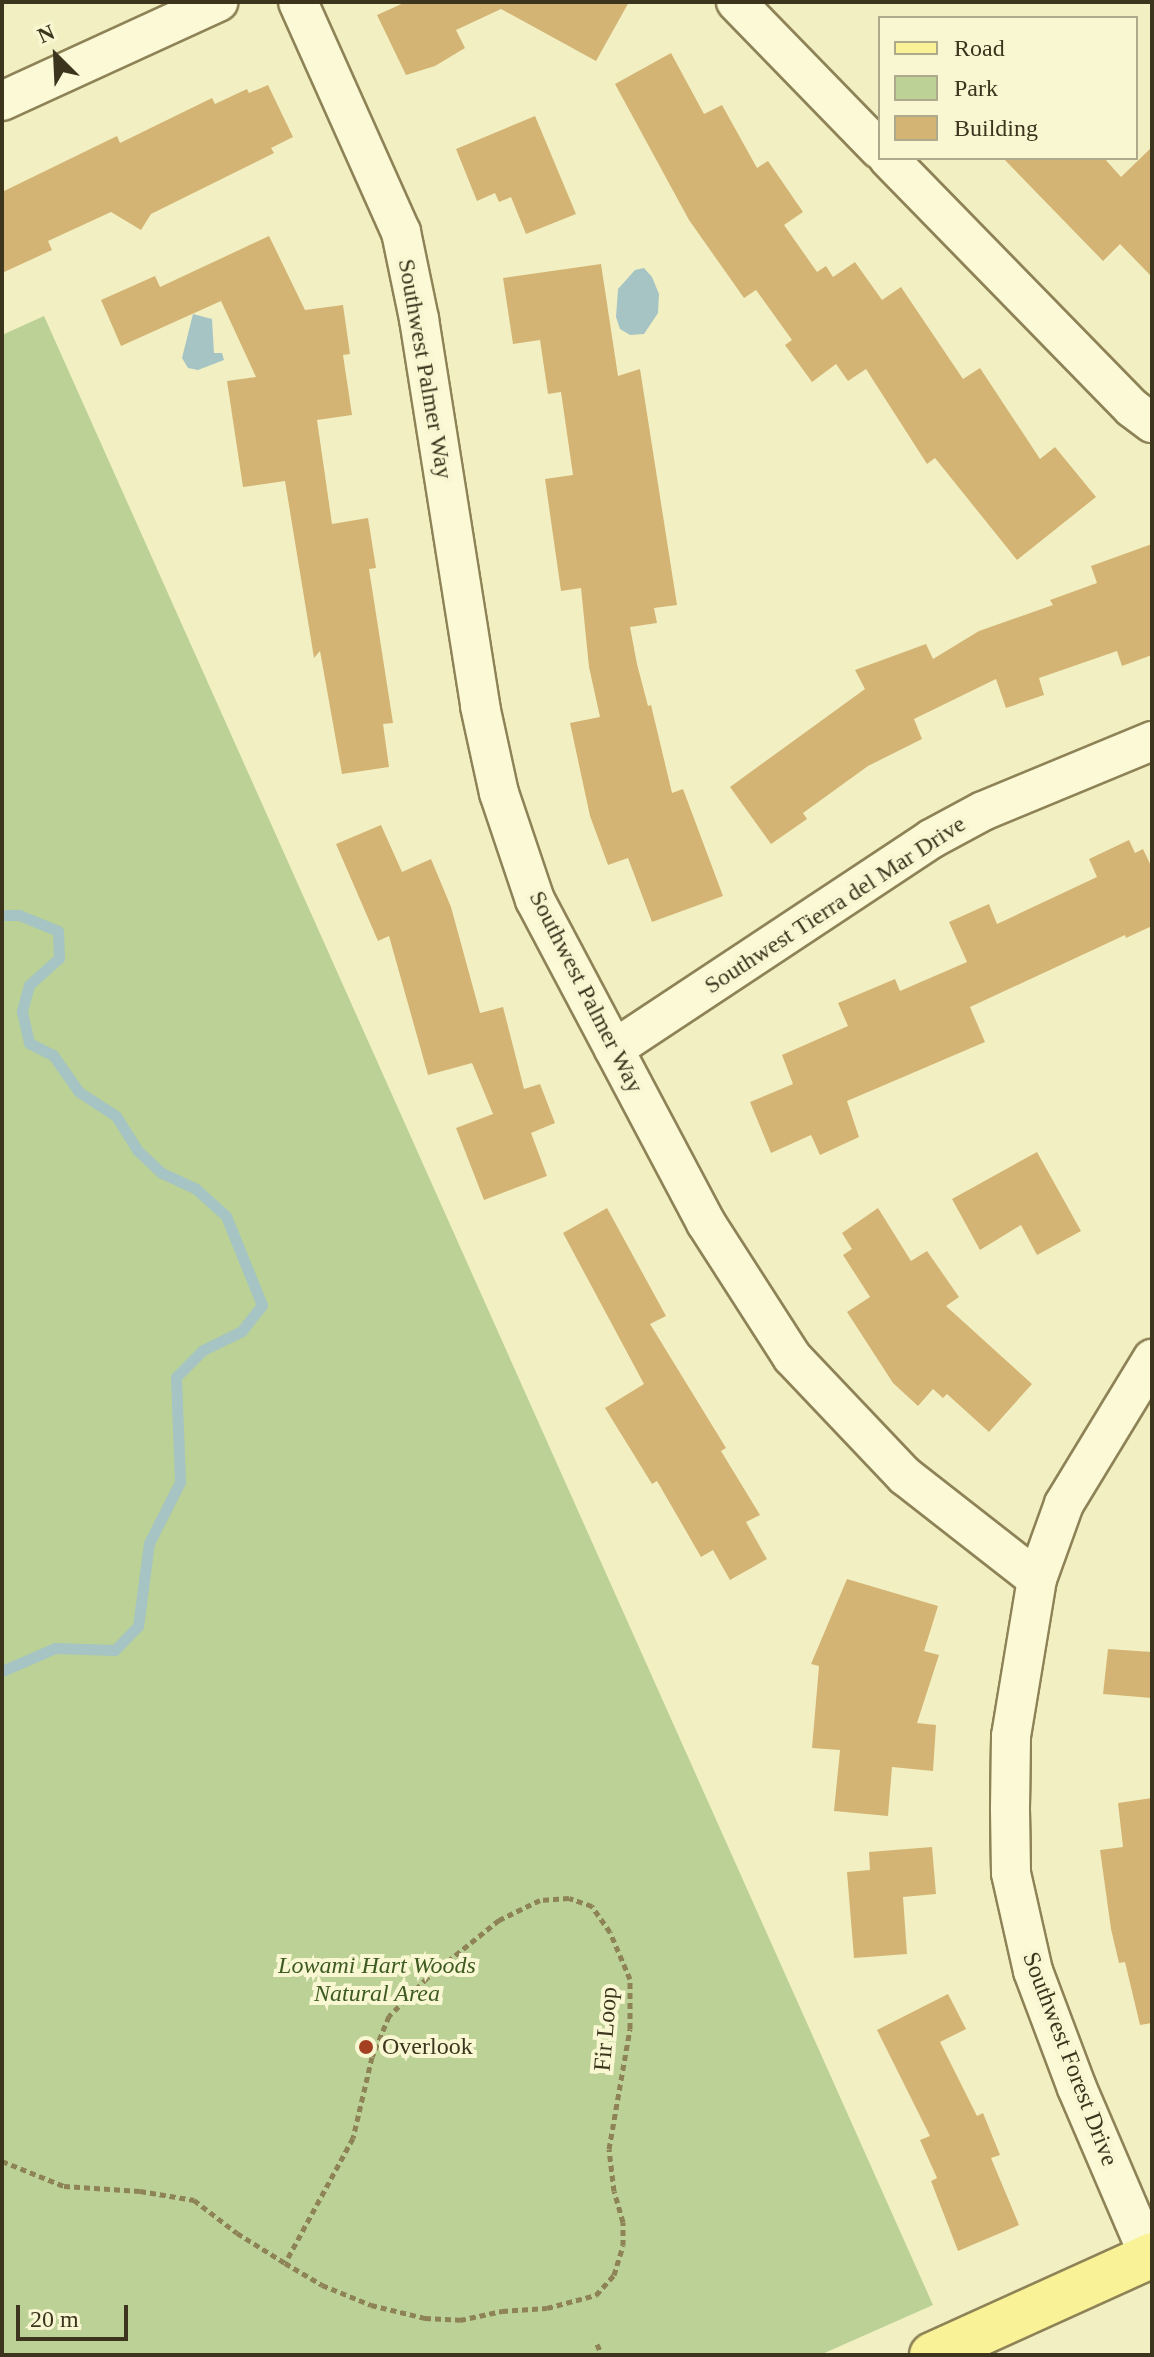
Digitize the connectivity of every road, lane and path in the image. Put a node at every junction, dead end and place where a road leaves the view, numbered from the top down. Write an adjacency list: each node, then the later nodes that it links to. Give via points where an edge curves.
1 (218, 2): 4 (street)
2 (298, 2): 9 (street, Southwest Palmer Way, via 401,232 499,793 535,900)
3 (736, 2): 5 (street)
4 (2, 101)
5 (878, 148)
6 (890, 160): 7 (street)
7 (1152, 423)
8 (1152, 741): 9 (street, Southwest Tierra del Mar Drive, via 983,811 931,839)
9 (614, 1049): 11 (street, Southwest Palmer Way, via 706,1223 792,1357 905,1476)
10 (1152, 1359): 11 (street, Southwest Forest Drive, via 1064,1504)
11 (1037, 1579): 13 (street, Southwest Forest Drive, via 1011,1736 1011,1873 1043,1999)
12 (2, 2161): 14 (path, Fir Loop, via 64,2186 194,2200)
13 (1150, 2256): 17 (main road)
14 (285, 2263): 14 (path, Fir Loop, via 371,2305 460,2320 586,2298 596,2295 614,2275 620,2264 623,2222 609,2149 630,2029 630,1979 592,1906 569,1898 540,1900 499,1920 389,2016 372,2057 353,2138)
15 (597, 2344): 16 (path)
16 (602, 2355)
17 (932, 2355)

